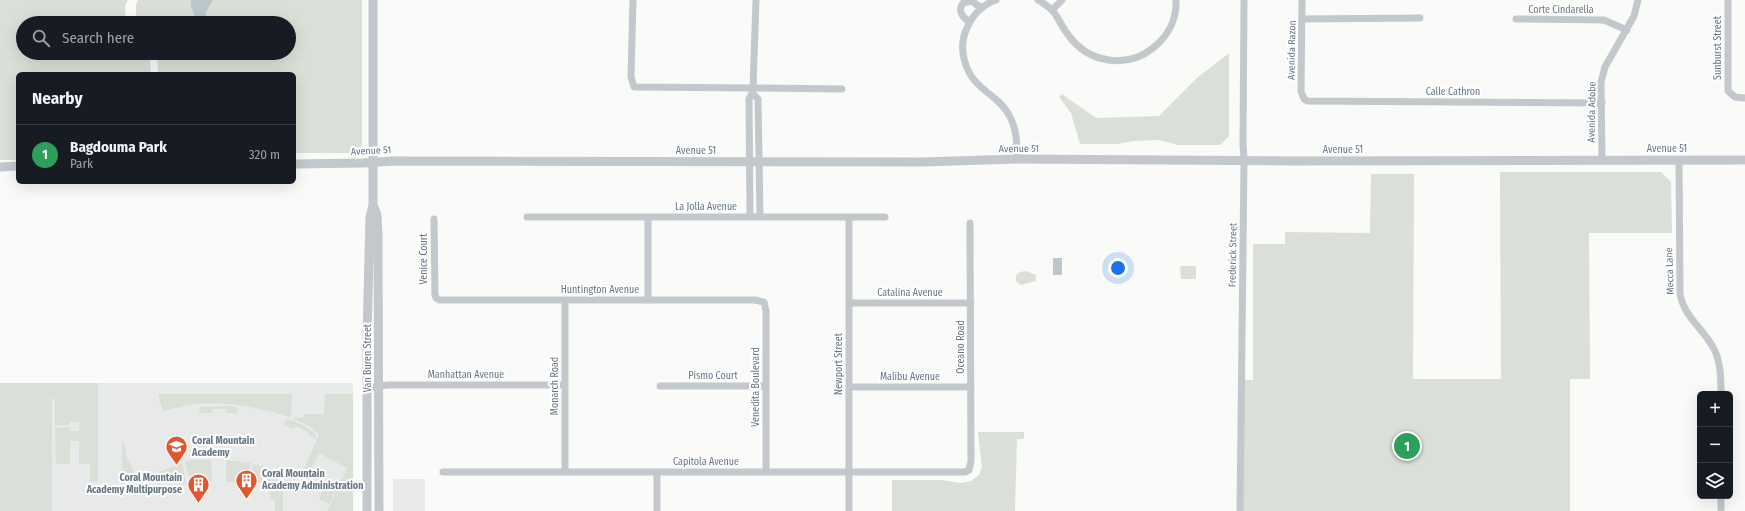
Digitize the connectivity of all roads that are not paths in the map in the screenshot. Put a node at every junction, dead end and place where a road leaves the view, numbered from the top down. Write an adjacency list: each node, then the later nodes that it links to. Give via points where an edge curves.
1 (373, 0): 31 (street, Van Buren Street)
2 (632, 0): 20 (street, via 631,76 634,86)
3 (756, 0): 20 (street)
4 (996, 0): 12 (street)
5 (1038, 0): 13 (street)
6 (1062, 0): 13 (street)
7 (1176, 0): 13 (street, via 1175,16 1163,39 1147,53 1122,60 1102,60 1084,51 1069,36)
8 (1244, 0): 25 (street, Frederick Street)
9 (1302, 0): 15 (street, Avenida Razon)
10 (1638, 0): 18 (street, Avenida Adobe)
11 (1728, 0): 21 (street, Sunburst Street, via 1728,86 1731,95)
12 (982, 8): 17 (street); 17 (street, via 971,1 963,3 960,7 961,12)
13 (1053, 9)
14 (1420, 18): 15 (street)
15 (1302, 19): 22 (street, Avenida Razon, via 1301,91)
16 (1516, 19): 18 (street, Corte Cindarella, via 1604,20)
17 (970, 22): 24 (street, via 963,43 964,62 976,82 998,100 1009,114 1016,133)
18 (1627, 30): 23 (street, Avenida Adobe, via 1605,67 1601,82)
19 (842, 89): 20 (street)
20 (753, 90): 29 (street, via 748,99); 30 (street, via 758,99)
21 (1745, 98)
22 (1304, 99): 23 (street, Calle Cathron, via 1314,102)
23 (1602, 103): 26 (street, Avenida Adobe)
24 (1017, 159): 25 (street, Avenue 51); 30 (street, Avenue 51)
25 (1244, 160): 26 (street, Avenue 51); 69 (street, Frederick Street)
26 (1602, 160): 27 (street, Avenue 51)
27 (1679, 160): 28 (street, Avenue 51); 57 (street, Mecca Lane, via 1680,294 1687,312 1716,354)
28 (1745, 160)
29 (750, 162): 30 (street, Avenue 51); 31 (street, Avenue 51); 38 (street)
30 (760, 162): 39 (street)
31 (373, 163): 32 (street, Avenue 51); 35 (street, Van Buren Street)
32 (296, 164)
33 (16, 166): 34 (street)
34 (0, 167)
35 (373, 205): 51 (street, Van Buren Street, via 377,215 378,236); 54 (street, Van Buren Street, via 370,216)
36 (526, 217): 37 (street, La Jolla Avenue)
37 (648, 217): 38 (street, La Jolla Avenue); 46 (street)
38 (750, 217): 39 (street, La Jolla Avenue)
39 (760, 217): 40 (street, La Jolla Avenue)
40 (848, 217): 41 (street, La Jolla Avenue); 48 (street, Newport Street)
41 (885, 217)
42 (434, 219): 44 (street, Venice Court)
43 (970, 223): 49 (street, Oceano Road)
44 (436, 298): 45 (street, Huntington Avenue)
45 (565, 300): 46 (street, Huntington Avenue); 50 (street, Monarch Road)
46 (648, 300): 47 (street, Huntington Avenue)
47 (764, 302): 53 (street, Venedita Boulevard)
48 (848, 303): 49 (street, Catalina Avenue); 55 (street, Newport Street)
49 (971, 303): 56 (street, Oceano Road)
50 (565, 385): 51 (street, Manhattan Avenue); 60 (street, Monarch Road)
51 (379, 386): 54 (street, Manhattan Avenue); 66 (street, Van Buren Street)
52 (660, 386): 53 (street, Pismo Court)
53 (766, 386): 62 (street, Venedita Boulevard)
54 (367, 388): 65 (street, Van Buren Street)
55 (848, 388): 56 (street, Malibu Avenue); 63 (street, Newport Street)
56 (971, 388): 58 (street, Oceano Road)
57 (1721, 391)
58 (969, 470): 63 (street, Capitola Avenue)
59 (443, 472): 60 (street, Capitola Avenue)
60 (565, 472): 61 (street, Capitola Avenue)
61 (657, 472): 62 (street, Capitola Avenue); 67 (street)
62 (766, 472): 63 (street, Capitola Avenue)
63 (848, 472): 68 (street, Newport Street)
64 (1721, 499): 70 (street)
65 (367, 511)
66 (379, 511)
67 (657, 511)
68 (848, 511)
69 (1240, 511)
70 (1721, 511)

